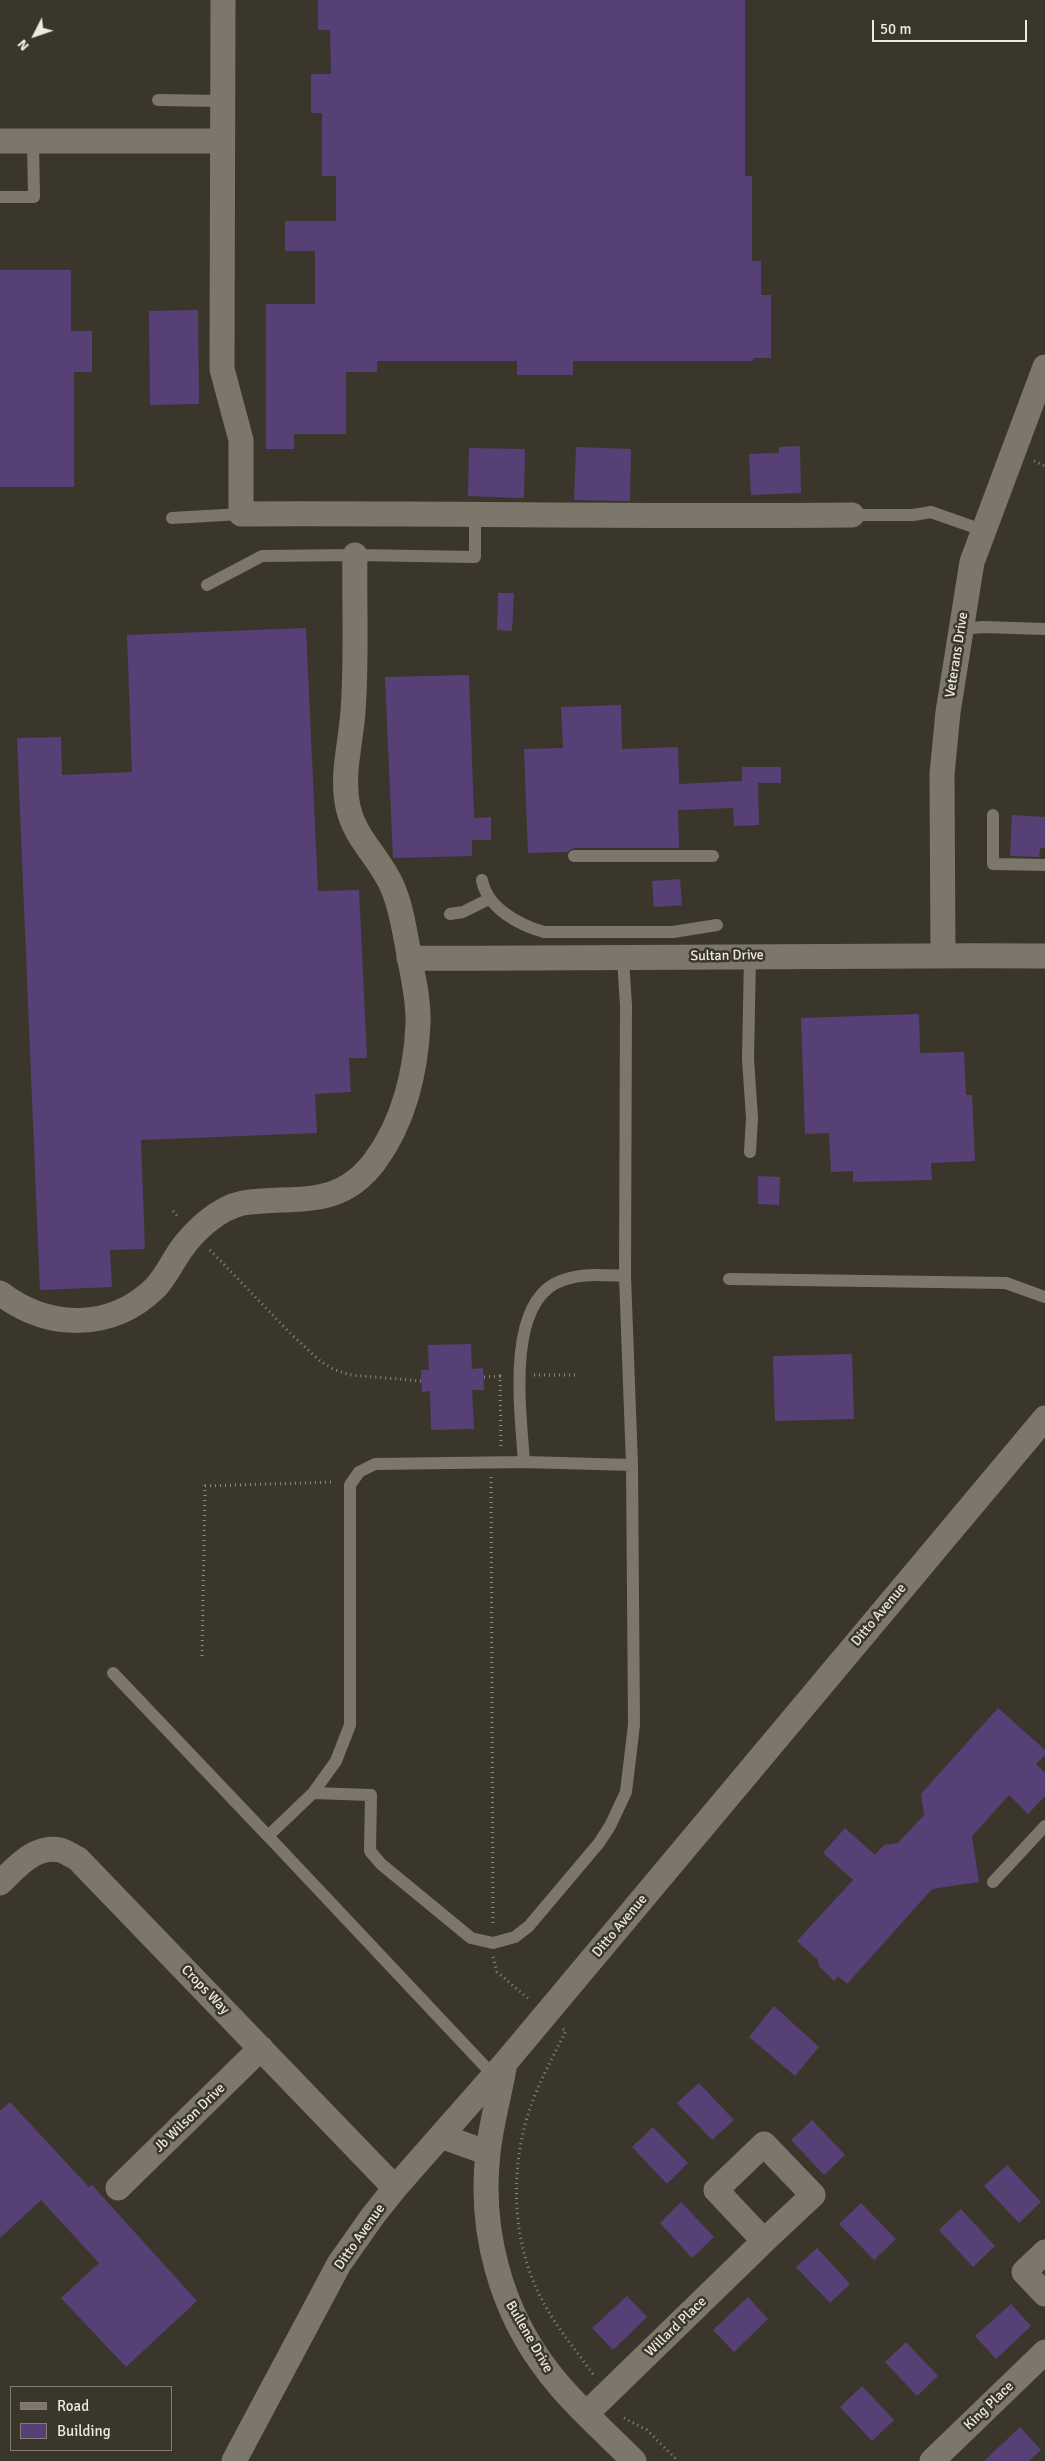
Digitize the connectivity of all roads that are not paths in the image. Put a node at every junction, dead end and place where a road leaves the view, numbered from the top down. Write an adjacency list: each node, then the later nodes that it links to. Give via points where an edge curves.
1 (222, 0): 3 (street)
2 (158, 100): 3 (lane)
3 (222, 101): 6 (street)
4 (0, 141): 5 (street)
5 (33, 141): 6 (street); 7 (lane, via 34,197)
6 (221, 141): 10 (street, via 222,369 241,440)
7 (0, 197)
8 (1045, 367): 9 (street, Veterans Drive)
9 (1038, 405): 14 (street, Veterans Drive)
10 (241, 514): 11 (street); 13 (lane)
11 (475, 514): 12 (street); 15 (lane, via 475,557)
12 (852, 515): 14 (lane, via 931,512)
13 (172, 518)
14 (982, 530): 17 (street, Veterans Drive, via 972,562)
15 (355, 554): 16 (lane, via 262,556); 30 (street, via 353,711 346,769 347,806 355,829 392,884 401,912)
16 (206, 585)
17 (962, 629): 18 (lane, via 983,626); 28 (street, Veterans Drive, via 942,774)
18 (1045, 629)
19 (993, 815): 22 (lane, via 993,864)
20 (574, 856): 21 (lane)
21 (713, 856)
22 (1045, 865)
23 (482, 880): 24 (lane)
24 (489, 899): 25 (lane, via 463,912); 26 (lane, via 517,921 544,932 673,932)
25 (450, 914)
26 (717, 925)
27 (750, 956): 28 (street, Sultan Drive); 31 (street, Sultan Drive); 32 (lane)
28 (943, 956): 29 (street, Sultan Drive)
29 (1045, 956)
30 (409, 958): 31 (street, Sultan Drive); 35 (street, via 418,1022 413,1067 390,1140 360,1178 336,1192 311,1200 241,1203 215,1215 194,1234 157,1286 123,1311 106,1318 60,1321 35,1314)
31 (623, 959): 33 (lane, via 627,1062)
32 (750, 1152)
33 (625, 1276): 38 (lane, via 583,1275 554,1284 535,1301 526,1323 520,1376); 39 (lane)
34 (729, 1279): 36 (lane, via 1006,1283)
35 (0, 1293)
36 (1045, 1297)
37 (1040, 1435): 47 (street, Ditto Avenue)
38 (524, 1462): 39 (lane); 41 (lane, via 375,1464 354,1477 350,1485 350,1725 336,1761)
39 (632, 1464): 41 (lane, via 634,1724 626,1792 599,1843 529,1926 515,1936 493,1943 471,1938 381,1864 370,1851 371,1795)
40 (113, 1673): 43 (lane)
41 (313, 1793): 43 (lane)
42 (1045, 1826): 44 (lane)
43 (268, 1836): 47 (lane)
44 (993, 1882)
45 (0, 1883): 46 (street, Crops Way, via 28,1857 42,1851 60,1850 78,1859)
46 (261, 2048): 50 (street, Jb Wilson Drive); 51 (street, Crops Way)
47 (499, 2070): 48 (street, Ditto Avenue); 49 (street, Bullene Drive)
48 (441, 2136): 49 (street); 51 (street, Ditto Avenue)
49 (488, 2153): 56 (street, Bullene Drive, via 488,2221 499,2278 513,2314 550,2374)
50 (118, 2188)
51 (395, 2188): 57 (street, Ditto Avenue, via 339,2264)
52 (764, 2241): 56 (street, Willard Place)
53 (1045, 2252): 54 (street, via 1024,2272)
54 (1045, 2294)
55 (1045, 2352): 59 (street, King Place)
56 (587, 2413): 58 (street, Bullene Drive)
57 (234, 2461)
58 (634, 2461)
59 (932, 2461)

